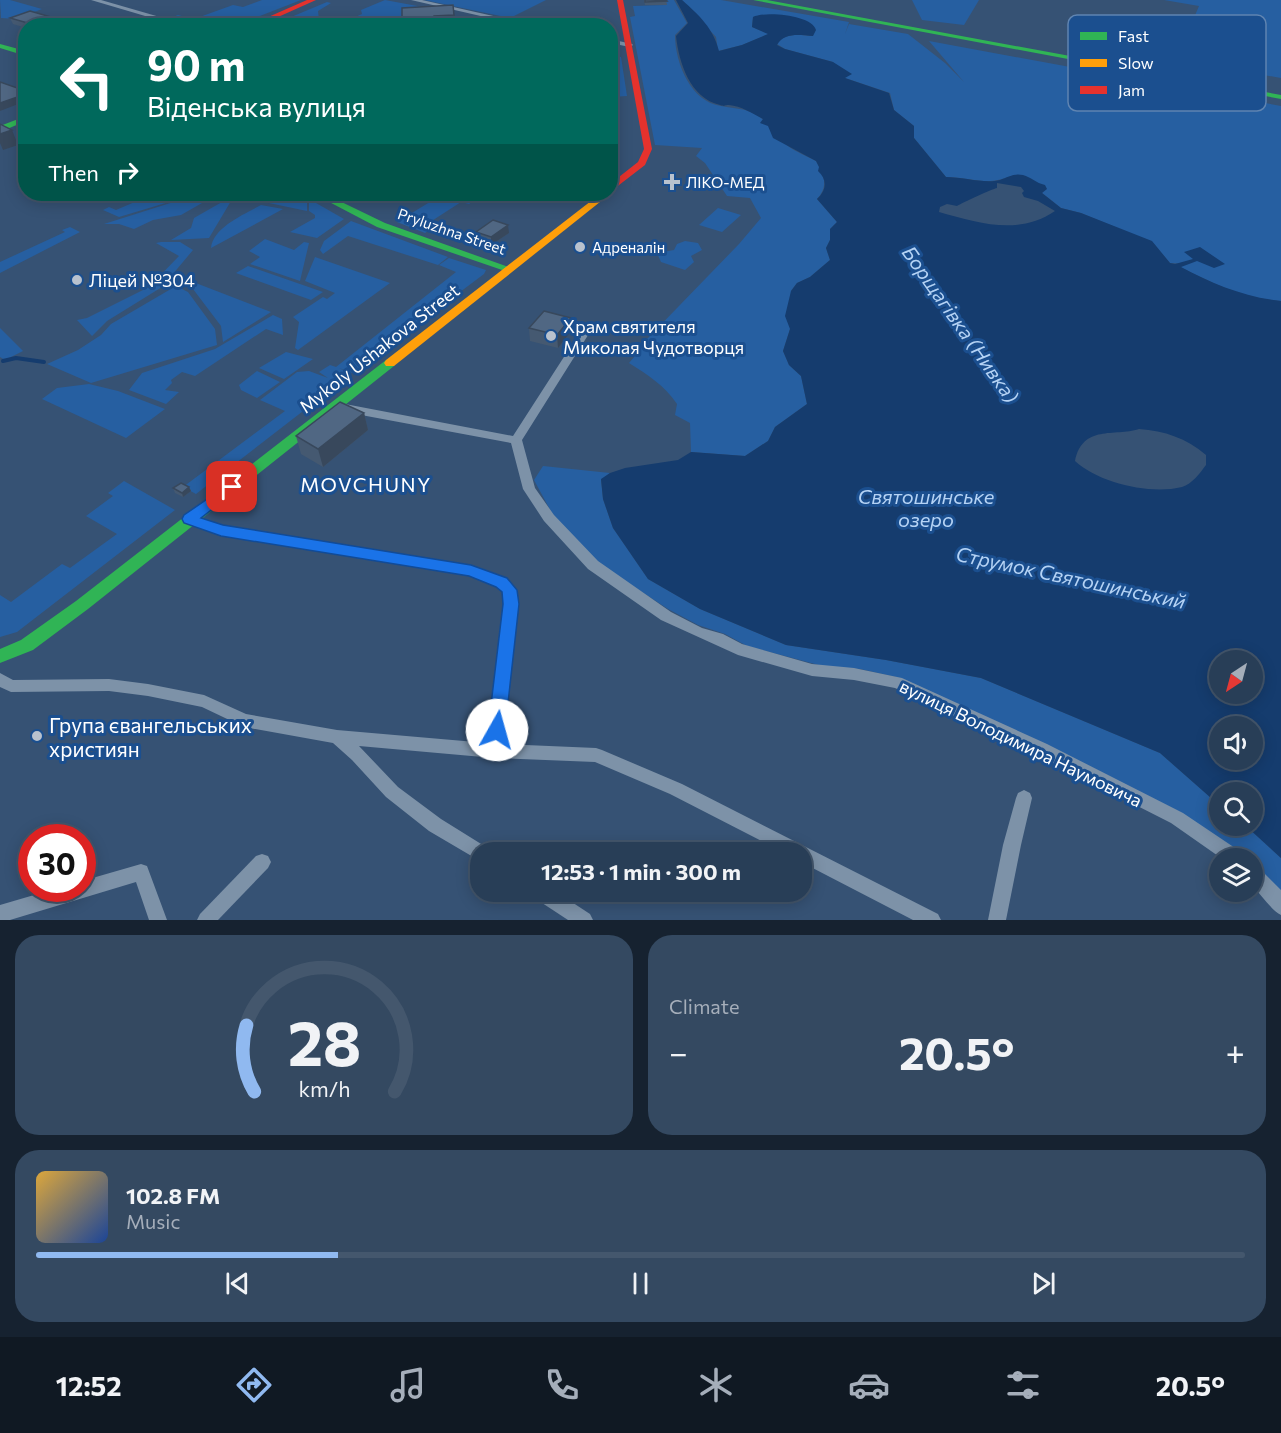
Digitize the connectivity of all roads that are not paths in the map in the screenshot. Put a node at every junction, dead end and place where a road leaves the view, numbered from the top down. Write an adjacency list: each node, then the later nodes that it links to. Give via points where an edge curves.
1 (94, 0): 7 (street)
2 (313, 0): 8 (main road)
3 (414, 0): 9 (street)
4 (620, 0): 11 (main road)
5 (756, 0): 15 (main road)
6 (777, 0): 14 (main road)
7 (159, 18)
8 (270, 18)
9 (498, 18)
10 (618, 43): 11 (street)
11 (630, 45): 22 (main road, via 647,154)
12 (0, 46): 13 (main road)
13 (18, 52)
14 (1068, 53)
15 (1068, 58)
16 (1266, 89): 17 (main road)
17 (1281, 92)
18 (1266, 94): 19 (main road)
19 (1281, 97)
20 (18, 121): 21 (main road)
21 (0, 129)
22 (618, 182)
23 (333, 201): 25 (main road, Pryluzhna Street, via 381,225)
24 (596, 201): 25 (main road, Mykoly Ushakova Street)
25 (509, 269): 27 (main road, Mykoly Ushakova Street)
26 (585, 332): 28 (street)
27 (335, 406): 28 (street); 29 (main road, Mykoly Ushakova Street)
28 (516, 440): 37 (street, вулиця Володимира Наумовича, via 529,489 549,518 593,565 666,616 738,649 812,670 897,682 1177,818)
29 (190, 519): 30 (main road, Mykoly Ushakova Street, via 27,645); 33 (street, via 221,531 471,570 502,583 510,590 511,604)
30 (0, 656)
31 (0, 679): 32 (street, via 11,686 109,685 148,690 204,701 244,720)
32 (337, 737): 33 (street); 36 (street, via 392,792)
33 (494, 751): 35 (street, via 596,755 676,789)
34 (1024, 798): 48 (street)
35 (780, 842)
36 (470, 848)
37 (1220, 848)
38 (812, 858): 47 (street)
39 (262, 862): 45 (street)
40 (1263, 884): 42 (street)
41 (556, 902): 46 (street)
42 (1281, 906)
43 (0, 914): 44 (street, via 141,872)
44 (158, 920)
45 (206, 920)
46 (585, 920)
47 (932, 920)
48 (998, 920)

